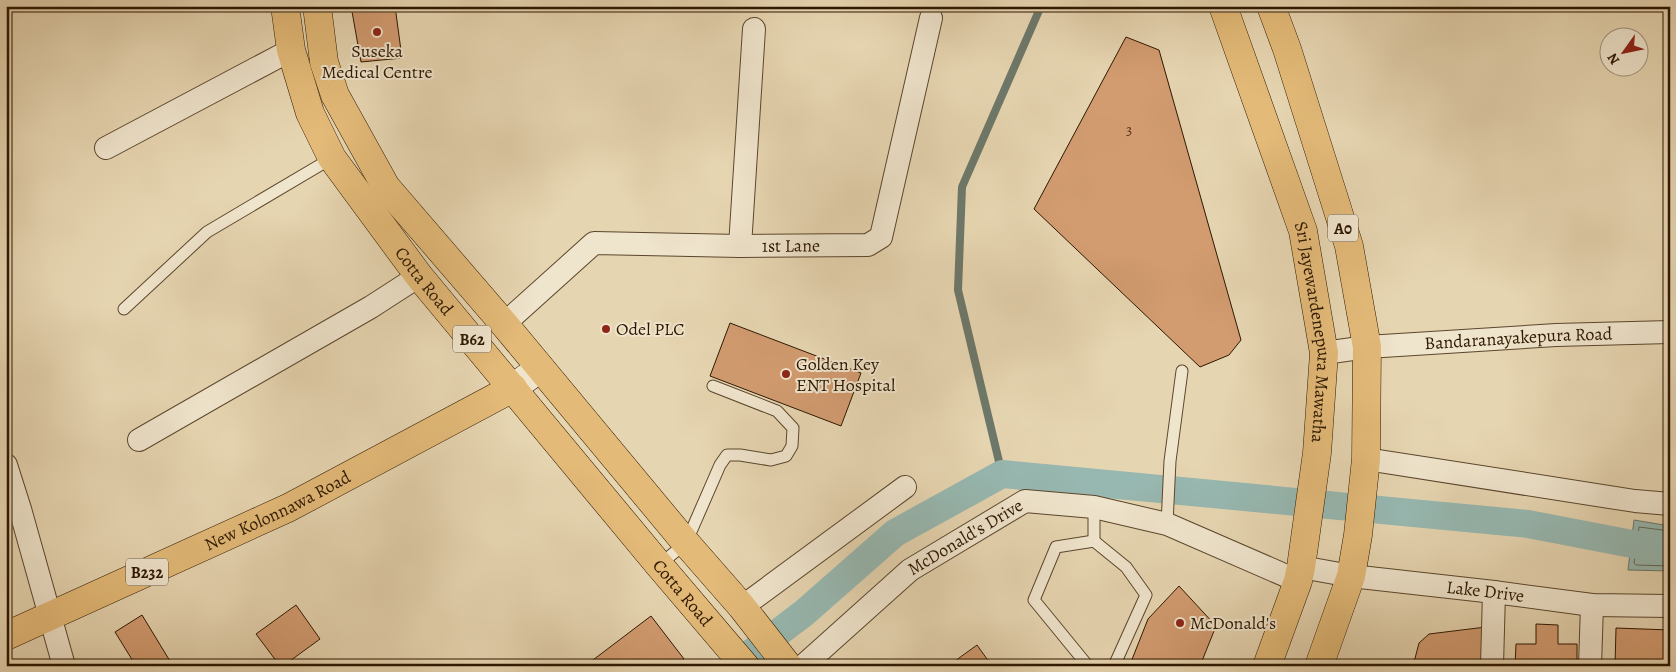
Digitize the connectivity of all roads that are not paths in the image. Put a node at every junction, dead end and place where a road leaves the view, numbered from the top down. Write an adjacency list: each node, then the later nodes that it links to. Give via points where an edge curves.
1 (285, 6): 7 (main road, Cotta Road / B62)
2 (317, 6): 13 (main road, Cotta Road / B62, via 324,62 335,94 386,187)
3 (1223, 6): 16 (main road, Sri Jayewardenepura Mawatha / A0, via 1303,231)
4 (1271, 6): 15 (main road, A0, via 1349,246)
5 (931, 18): 10 (street, 1st Lane, via 881,237 868,245)
6 (754, 29): 10 (street)
7 (291, 50): 8 (street); 9 (main road, Cotta Road / B62, via 310,114)
8 (106, 148)
9 (332, 158): 11 (main road, Cotta Road / B62); 12 (lane, via 207,232)
10 (740, 246): 13 (street, 1st Lane, via 594,242)
11 (419, 276): 20 (main road, Cotta Road / B62); 21 (street)
12 (124, 308)
13 (504, 324): 17 (main road, Cotta Road / B62)
14 (1670, 332): 15 (street, Bandaranayakepura Road, via 1556,335)
15 (1367, 347): 16 (street, Bandaranayakepura Road); 22 (main road, A0)
16 (1324, 353): 31 (main road, Sri Jayewardenepura Mawatha / A0, via 1317,453)
17 (540, 368): 20 (main road, New Kolonnawa Road); 29 (main road, Cotta Road / B62)
18 (1182, 371): 27 (lane, via 1170,461)
19 (713, 386): 29 (lane, via 778,411 793,428 792,446 786,456 771,460 727,455)
20 (513, 388): 30 (main road, Cotta Road / B62); 37 (main road, New Kolonnawa Road / B232, via 288,508)
21 (139, 440)
22 (1366, 459): 25 (street); 32 (main road, A0)
23 (6, 465): 37 (street)
24 (905, 487): 36 (street)
25 (1670, 504)
26 (1094, 507): 27 (street, McDonald's Drive); 28 (lane); 42 (street, McDonald's Drive, via 1024,500 910,570)
27 (1167, 524): 31 (street, McDonald's Drive)
28 (1094, 542): 43 (lane, via 1056,547 1034,600); 44 (lane, via 1126,566 1146,595)
29 (686, 543): 30 (lane); 36 (main road, Cotta Road / B62)
30 (659, 565): 40 (main road, Cotta Road / B62)
31 (1300, 574): 32 (street, Lake Drive); 45 (main road, Sri Jayewardenepura Mawatha / A0)
32 (1351, 576): 33 (street, Lake Drive); 46 (main road, A0)
33 (1494, 592): 34 (street, Lake Drive); 47 (street)
34 (1592, 605): 35 (street, Lake Drive); 48 (street)
35 (1670, 606)
36 (745, 612): 41 (main road, Cotta Road)
37 (49, 616): 38 (main road, New Kolonnawa Road / B232); 39 (street)
38 (6, 636)
39 (64, 666)
40 (745, 666)
41 (788, 666)
42 (803, 666)
43 (1088, 666)
44 (1114, 666)
45 (1267, 666)
46 (1319, 666)
47 (1492, 666)
48 (1590, 666)

